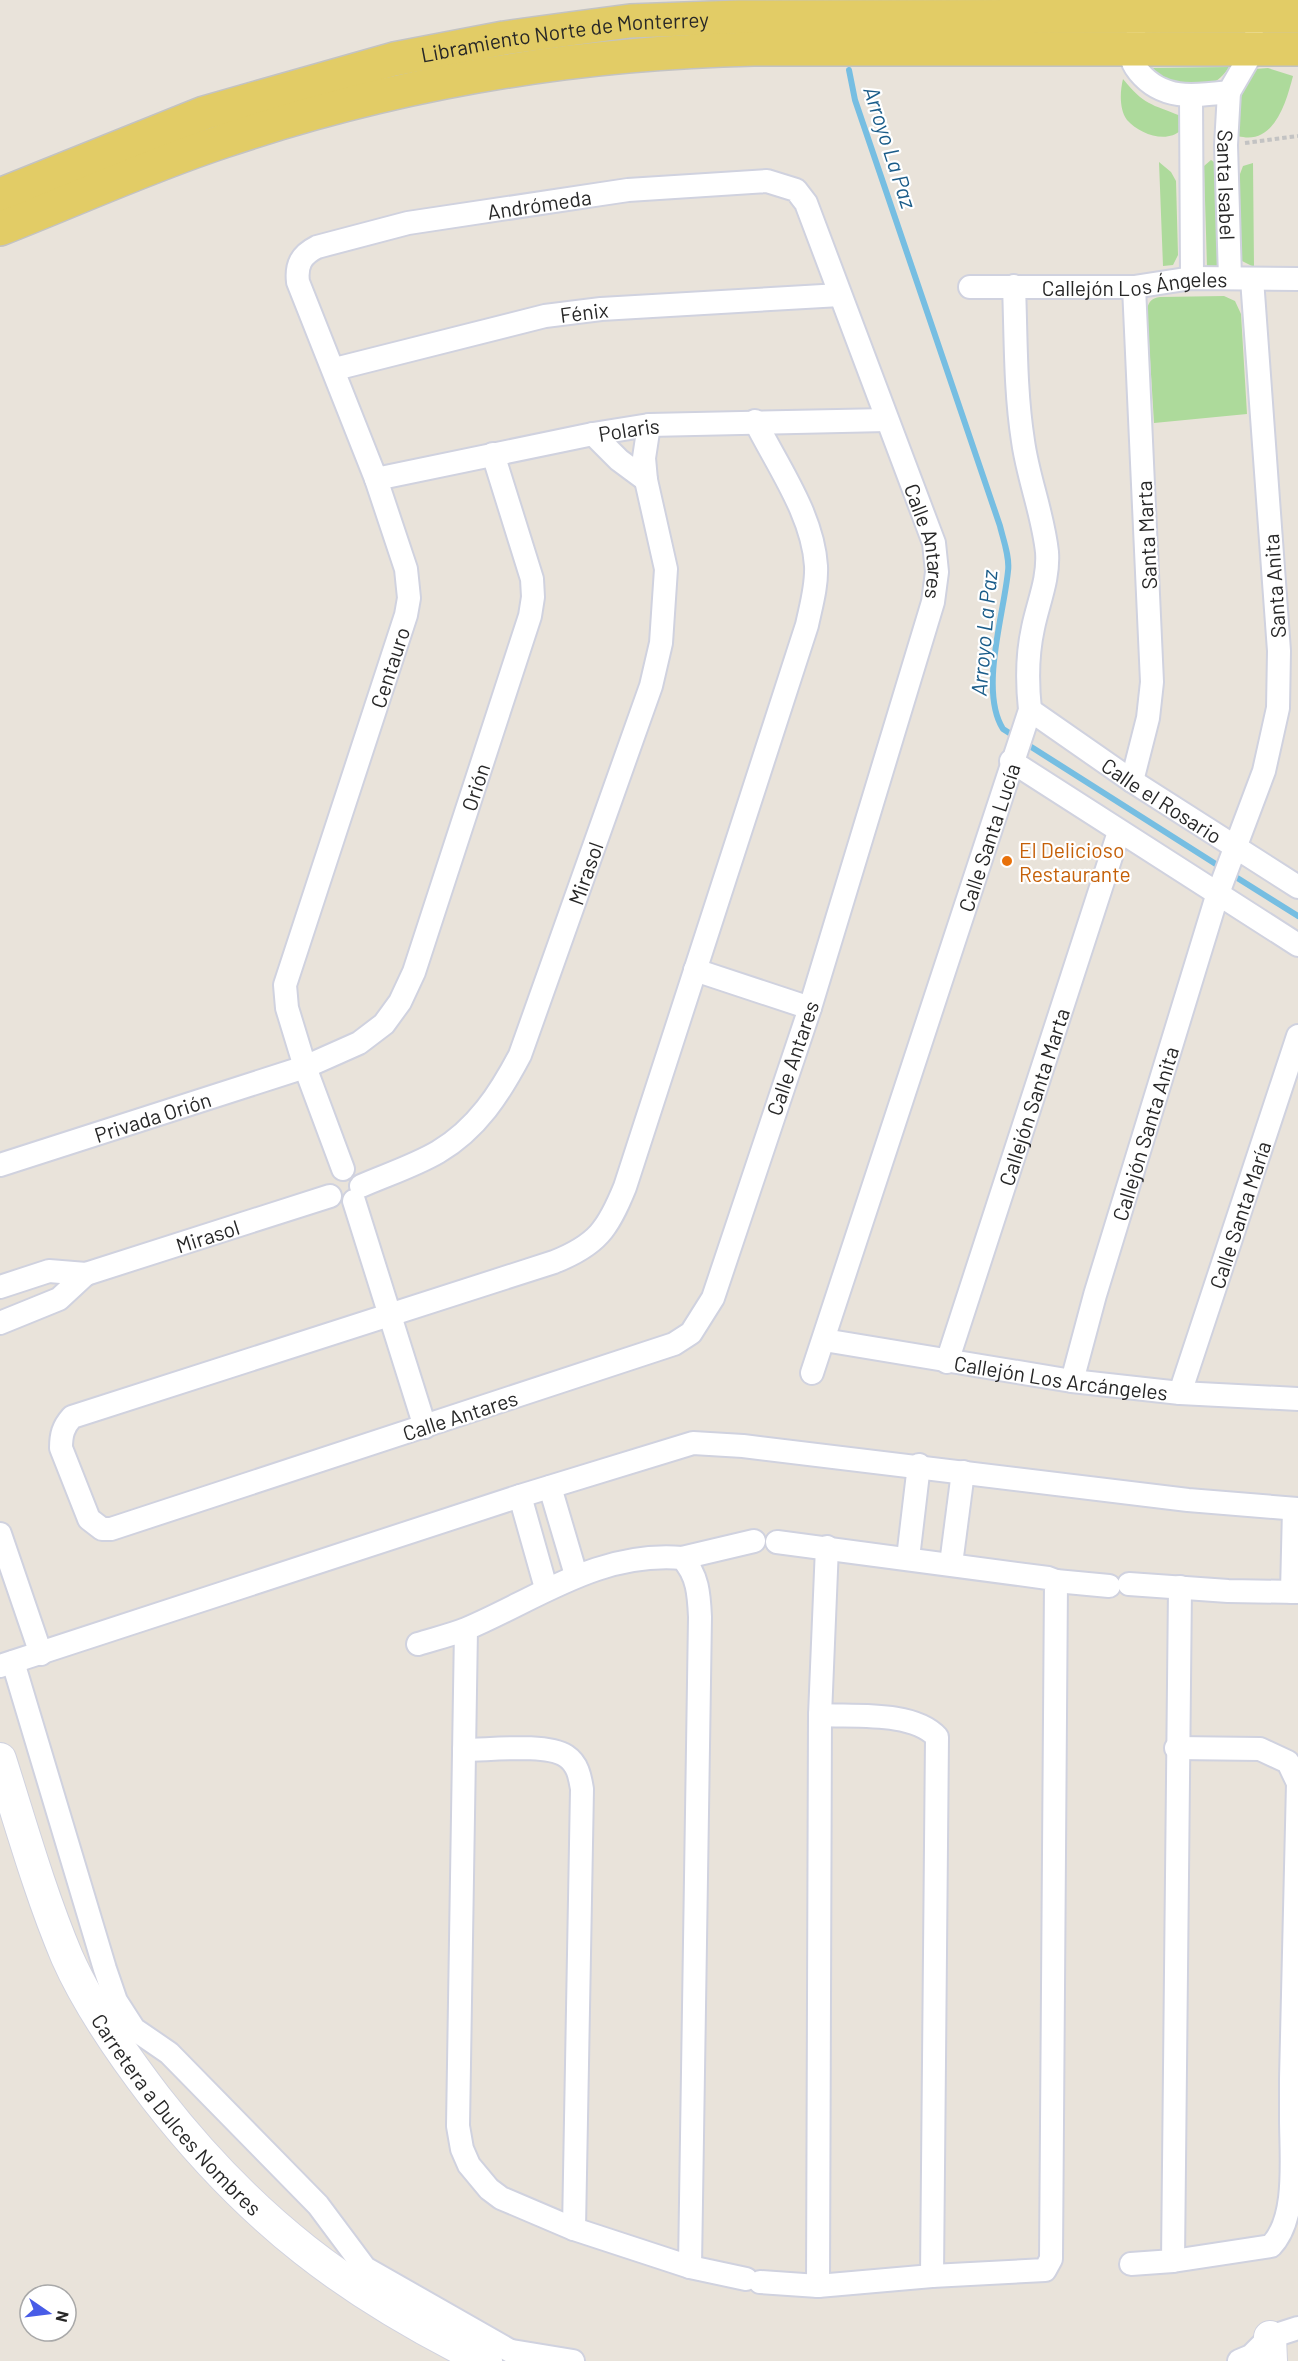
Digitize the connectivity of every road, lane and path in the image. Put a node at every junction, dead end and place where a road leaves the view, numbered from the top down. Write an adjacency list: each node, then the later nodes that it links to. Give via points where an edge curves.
1 (743, 9): 4 (main road, Libramiento Norte de Monterrey, via 794,17); 5 (main road, via 749,31 804,34); 9 (main road, via 732,34 644,39); 16 (main road, Libramiento Norte de Monterrey, via 683,20 630,21 538,33 394,59 204,113)
2 (1298, 16): 3 (main road, Libramiento Norte de Monterrey)
3 (1228, 17): 4 (main road, Libramiento Norte de Monterrey); 6 (street, via 1246,25 1254,37)
4 (1151, 18): 8 (street, via 1138,33)
5 (836, 48): 8 (main road); 9 (main road)
6 (1254, 49): 7 (main road); 8 (main road); 10 (street, Santa Isabel)
7 (1298, 49)
8 (1131, 50): 11 (street, via 1134,66 1148,82 1174,94)
9 (622, 56): 17 (main road, via 535,66 363,99 223,141)
10 (1229, 92): 11 (street); 13 (street, Santa Isabel)
11 (1191, 96): 14 (street, Santa Isabel)
12 (1298, 136): 13 (path)
13 (1226, 145): 14 (street); 20 (street, Santa Isabel)
14 (1193, 146): 19 (street, Santa Isabel)
15 (796, 190): 18 (street, Andrómeda, via 768,181 676,186 434,218 316,247 307,252); 25 (street, Calle Antares, via 806,203)
16 (0, 195)
17 (0, 229)
18 (297, 270): 26 (street, Centauro, via 298,282)
19 (1192, 278): 20 (street, Callejón Los Ángeles); 24 (street, Callejón Los Ángeles)
20 (1241, 278): 21 (street, Callejón Los Ángeles); 38 (street, Santa Anita, via 1280,689 1264,771)
21 (1298, 279)
22 (1014, 286): 23 (street, Callejón Los Ángeles); 24 (street, Callejón Los Ángeles); 34 (street, Calle Santa Lucía, via 1023,443 1047,554 1029,656)
23 (970, 287)
24 (1134, 287): 36 (street, Santa Marta, via 1152,682 1148,718)
25 (840, 295): 26 (street, Fénix, via 601,309 545,316); 27 (street, Calle Antares)
26 (334, 369): 32 (street, Centauro)
27 (887, 420): 28 (street, Polaris); 43 (street, Calle Antares, via 934,543 937,572 925,633)
28 (755, 421): 29 (street, Polaris); 42 (street, via 796,501 812,543 816,567 813,595 807,625)
29 (649, 425): 30 (street, Polaris); 33 (street, Mirasol, via 644,458)
30 (593, 434): 31 (street, Polaris); 33 (street)
31 (493, 454): 32 (street, Polaris); 45 (street, Orión, via 532,579 530,616 414,972 400,1002 384,1024 359,1043)
32 (376, 479): 45 (street, Centauro, via 406,569 409,598 287,973 284,996)
33 (646, 480): 48 (street, Mirasol, via 666,569 661,643 651,686 520,1055 500,1092 472,1126 438,1152)
34 (1029, 712): 35 (street, Calle Santa Lucía); 36 (street, Calle el Rosario)
35 (1012, 758): 37 (street); 54 (street, Calle Santa Lucía)
36 (1132, 781): 38 (street, Calle el Rosario)
37 (1119, 832): 40 (street); 55 (street, Callejón Santa Marta)
38 (1233, 850): 39 (street, Calle el Rosario); 40 (street, Santa Anita)
39 (1298, 887)
40 (1219, 890): 41 (street); 57 (street, Callejón Santa Anita)
41 (1298, 945)
42 (695, 970): 43 (street); 52 (street, via 625,1187 600,1236 582,1250 554,1262)
43 (810, 1008): 60 (street, Calle Antares, via 713,1298 691,1333 674,1344)
44 (1298, 1036): 58 (street, Calle Santa María)
45 (304, 1067): 46 (street, Privada Orión); 47 (street, Centauro)
46 (0, 1165)
47 (343, 1169): 48 (street, via 358,1177); 49 (street, via 329,1179)
48 (357, 1193): 49 (street, via 345,1204); 52 (street)
49 (330, 1196): 50 (street, Mirasol)
50 (86, 1274): 51 (street, Mirasol, via 49,1271); 53 (street, Mirasol, via 59,1299)
51 (0, 1287)
52 (388, 1315): 60 (street); 60 (street, Calle Antares, via 72,1417 61,1436 61,1448 89,1519 102,1529 111,1529)
53 (0, 1323)
54 (824, 1340): 55 (street, Callejón Los Arcángeles); 56 (street, Calle Santa Lucía)
55 (947, 1362): 57 (street, Callejón Los Arcángeles)
56 (812, 1373)
57 (1072, 1381): 58 (street, Callejón Los Arcángeles)
58 (1180, 1393): 59 (street, Callejón Los Arcángeles)
59 (1298, 1399)
60 (425, 1427)
61 (919, 1465): 62 (street); 63 (street, via 693,1443); 71 (street)
62 (963, 1472): 65 (street); 72 (street)
63 (550, 1487): 64 (street); 73 (street)
64 (520, 1496): 76 (street); 80 (street)
65 (1296, 1509): 77 (street)
66 (0, 1534): 80 (street)
67 (754, 1541): 70 (street)
68 (777, 1542): 69 (street)
69 (827, 1547): 71 (street); 82 (street)
70 (682, 1558): 73 (street, via 638,1561); 90 (street, via 695,1577 700,1617)
71 (908, 1558): 72 (street)
72 (951, 1564): 74 (street)
73 (576, 1575): 76 (street)
74 (1056, 1581): 75 (street); 91 (street, via 1051,2259 1045,2270)
75 (1180, 1587): 77 (street); 83 (street)
76 (546, 1588): 78 (street)
77 (1295, 1592)
78 (466, 1629): 79 (street); 84 (street)
79 (418, 1644)
80 (41, 1654): 81 (street)
81 (7, 1664): 94 (street, via 116,2001 134,2029 169,2053 309,2197 365,2268)
82 (820, 1715): 91 (street, via 904,1720 923,1725 937,1737); 92 (street)
83 (1176, 1748): 86 (street, via 1260,1749 1288,1762 1298,1783); 88 (street)
84 (464, 1750): 87 (street, via 458,2126 462,2149 477,2176 501,2198); 87 (street, via 556,1752 573,1762 580,1774)
85 (0, 1760): 94 (main road, Carretera a Dulces Nombres, via 68,1959 133,2068 188,2139 235,2190 330,2271 439,2338)
86 (1295, 2118): 88 (street, via 1290,2216 1282,2236 1271,2246)
87 (574, 2229): 90 (street)
88 (1173, 2261): 89 (street)
89 (1131, 2264)
90 (690, 2267): 92 (street, via 753,2280)
91 (932, 2276): 92 (street)
92 (818, 2286)
93 (1280, 2342): 96 (street)
94 (508, 2358): 95 (street)
95 (573, 2361)
96 (1239, 2361)

